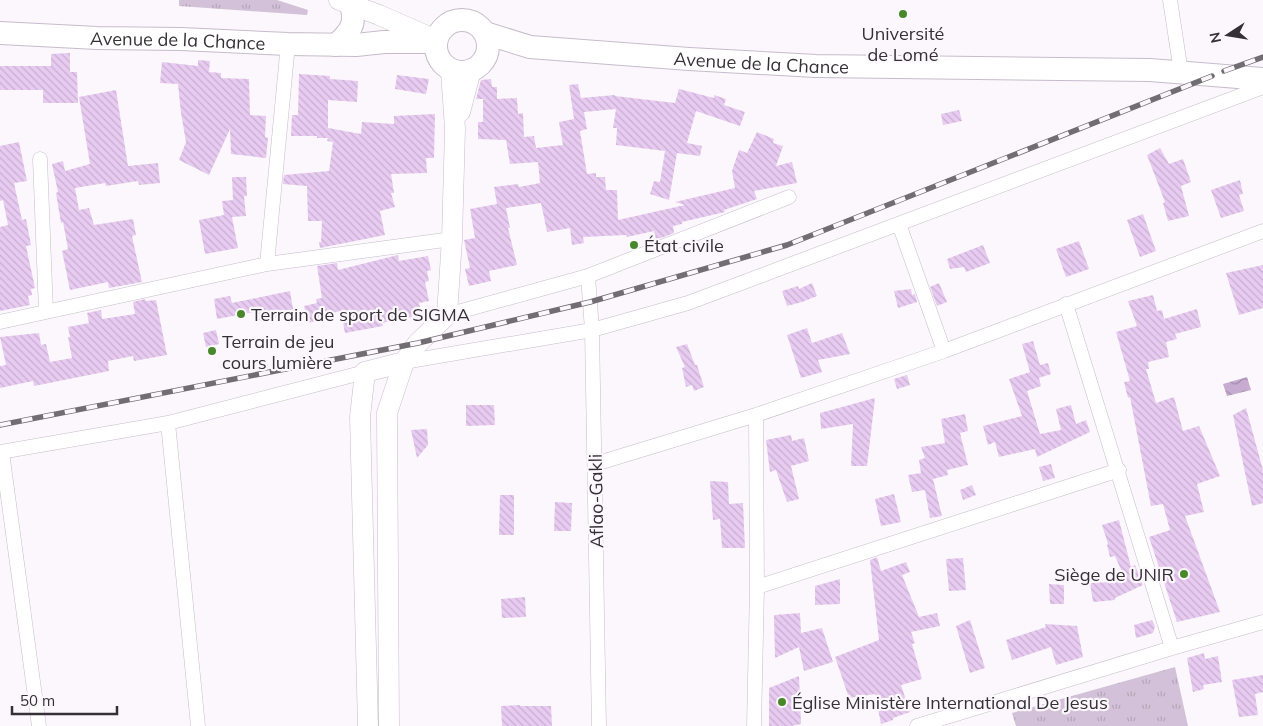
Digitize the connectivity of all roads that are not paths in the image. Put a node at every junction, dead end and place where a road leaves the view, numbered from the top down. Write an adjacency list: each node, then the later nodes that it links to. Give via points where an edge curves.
1 (1170, 0): 9 (street)
2 (345, 2): 6 (main road, via 354,12); 8 (street, via 379,14)
3 (0, 33): 5 (main road, Avenue de la Chance)
4 (485, 33): 7 (main road, Avenue de la Chance); 8 (main road, via 488,52); 8 (main road, Avenue de la Chance, via 477,24 465,19 453,20)
5 (288, 44): 6 (main road, Avenue de la Chance); 17 (street)
6 (346, 45): 8 (main road, Avenue de la Chance, via 384,42)
7 (530, 47): 8 (main road, Avenue de la Chance, via 492,55); 9 (main road, Avenue de la Chance, via 816,66)
8 (451, 53): 16 (street, via 455,129)
9 (1181, 72): 10 (main road, Avenue de la Chance)
10 (1263, 79)
11 (1263, 87): 14 (street)
12 (40, 159): 20 (street)
13 (789, 198): 18 (street)
14 (899, 224): 23 (street, via 688,303); 24 (street)
15 (1263, 231): 19 (street)
16 (452, 239): 17 (street); 21 (street)
17 (267, 264): 20 (street)
18 (588, 276): 21 (street); 23 (street, Aflao-Gakli)
19 (1066, 304): 24 (street); 31 (street)
20 (46, 312): 22 (street)
21 (447, 315): 25 (street)
22 (0, 322)
23 (592, 330): 25 (street); 30 (street, Aflao-Gakli)
24 (944, 351): 27 (street)
25 (404, 362): 26 (street); 39 (street, via 387,412)
26 (364, 372): 28 (street); 38 (street, via 360,417)
27 (756, 415): 30 (street); 32 (street)
28 (168, 423): 29 (street); 37 (street)
29 (1, 452): 36 (street)
30 (595, 464): 40 (street, Aflao-Gakli)
31 (1118, 470): 32 (street); 34 (street)
32 (757, 587): 41 (street)
33 (1263, 622): 34 (street)
34 (1172, 648): 35 (street)
35 (952, 720): 42 (street)
36 (38, 726)
37 (198, 726)
38 (368, 726)
39 (389, 726)
40 (599, 726)
41 (754, 726)
42 (917, 726)

